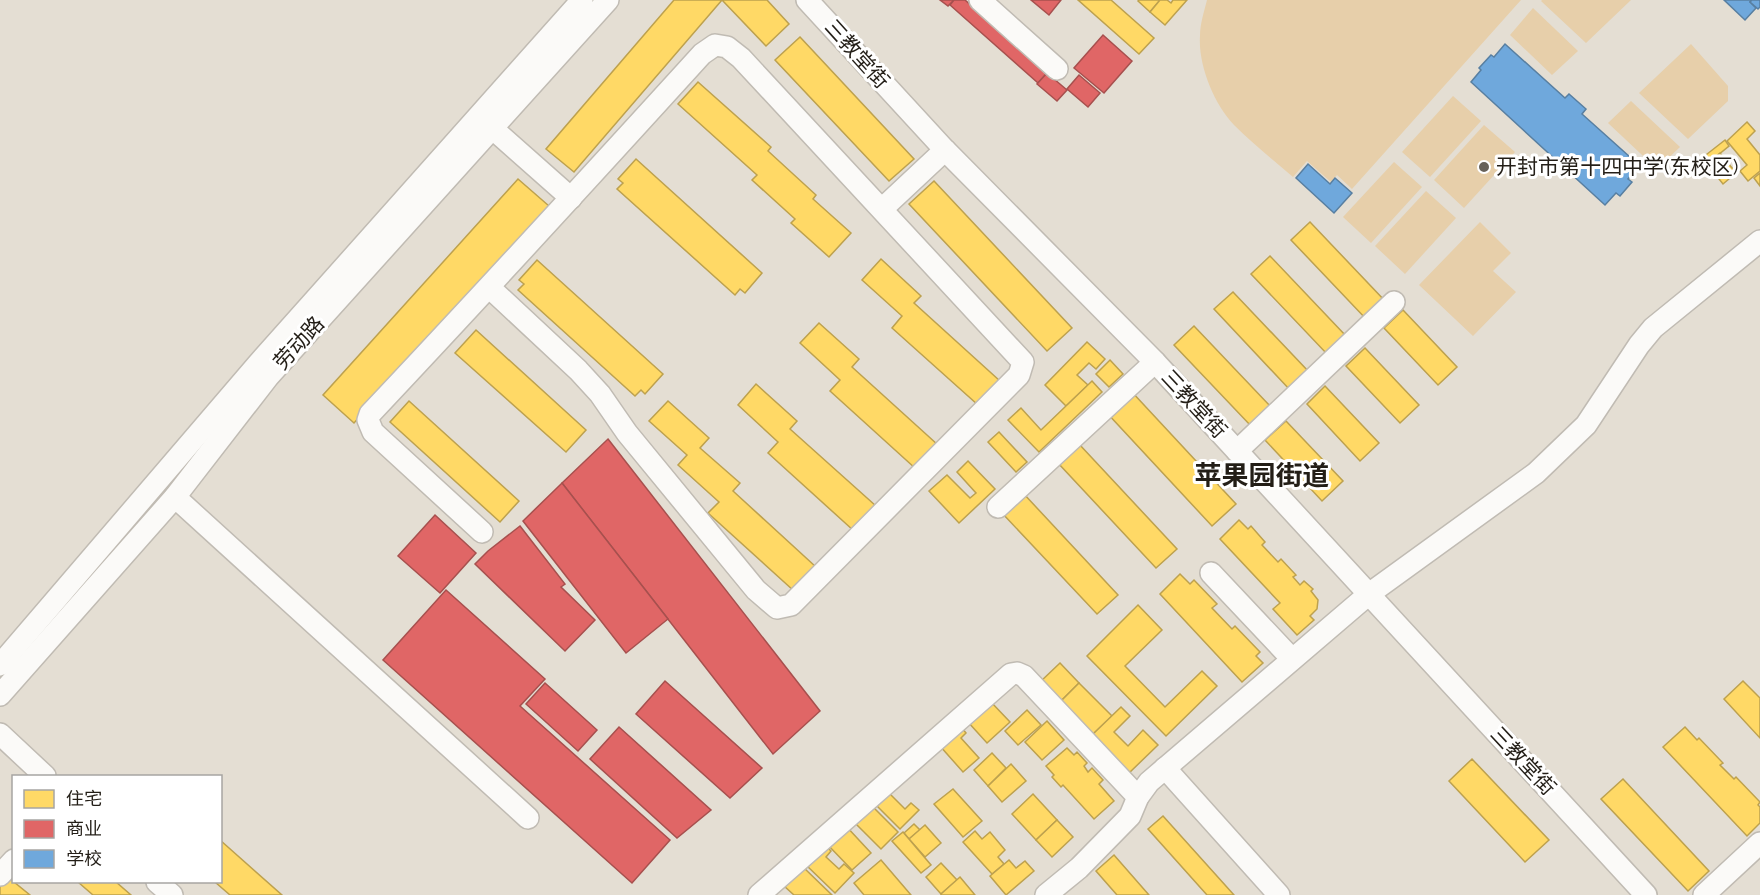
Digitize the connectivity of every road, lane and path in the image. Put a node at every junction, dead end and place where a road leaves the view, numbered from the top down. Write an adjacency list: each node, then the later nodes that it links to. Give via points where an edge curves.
1 (582, 0): 21 (street, 劳动路, via 257,365)
2 (608, 0): 6 (street, 劳动路)
3 (807, 0): 7 (street, 三教堂街)
4 (980, 0): 5 (street)
5 (1057, 69)
6 (493, 129): 8 (street); 15 (street, 劳动路, via 268,377)
7 (945, 150): 9 (street); 13 (street, 三教堂街)
8 (571, 198): 9 (street, via 702,54 715,45 727,47 741,58); 11 (street)
9 (882, 209): 11 (street, via 1023,362 1019,375 807,588 790,604 777,608 756,590 600,394)
10 (1760, 241): 19 (street, via 1653,328 1586,425 1536,473)
11 (489, 287): 17 (street, via 368,420 373,432)
12 (1394, 302): 14 (street)
13 (1155, 362): 14 (street, 三教堂街); 16 (street)
14 (1237, 451): 19 (street, 三教堂街)
15 (175, 497): 22 (street, 劳动路); 27 (street)
16 (998, 507)
17 (482, 532)
18 (1211, 573): 20 (street)
19 (1369, 594): 20 (street); 36 (street, 三教堂街)
20 (1292, 659): 24 (street)
21 (0, 665)
22 (0, 695)
23 (0, 735): 25 (street)
24 (1165, 768): 26 (street); 32 (street)
25 (43, 775)
26 (1138, 797): 34 (street, via 1024,676 1011,674); 35 (street, via 1130,816)
27 (528, 818)
28 (1760, 843): 37 (street)
29 (12, 862): 30 (street)
30 (0, 875)
31 (158, 883): 33 (street)
32 (1270, 892)
33 (171, 895)
34 (759, 895)
35 (1046, 895)
36 (1646, 895)
37 (1704, 895)

